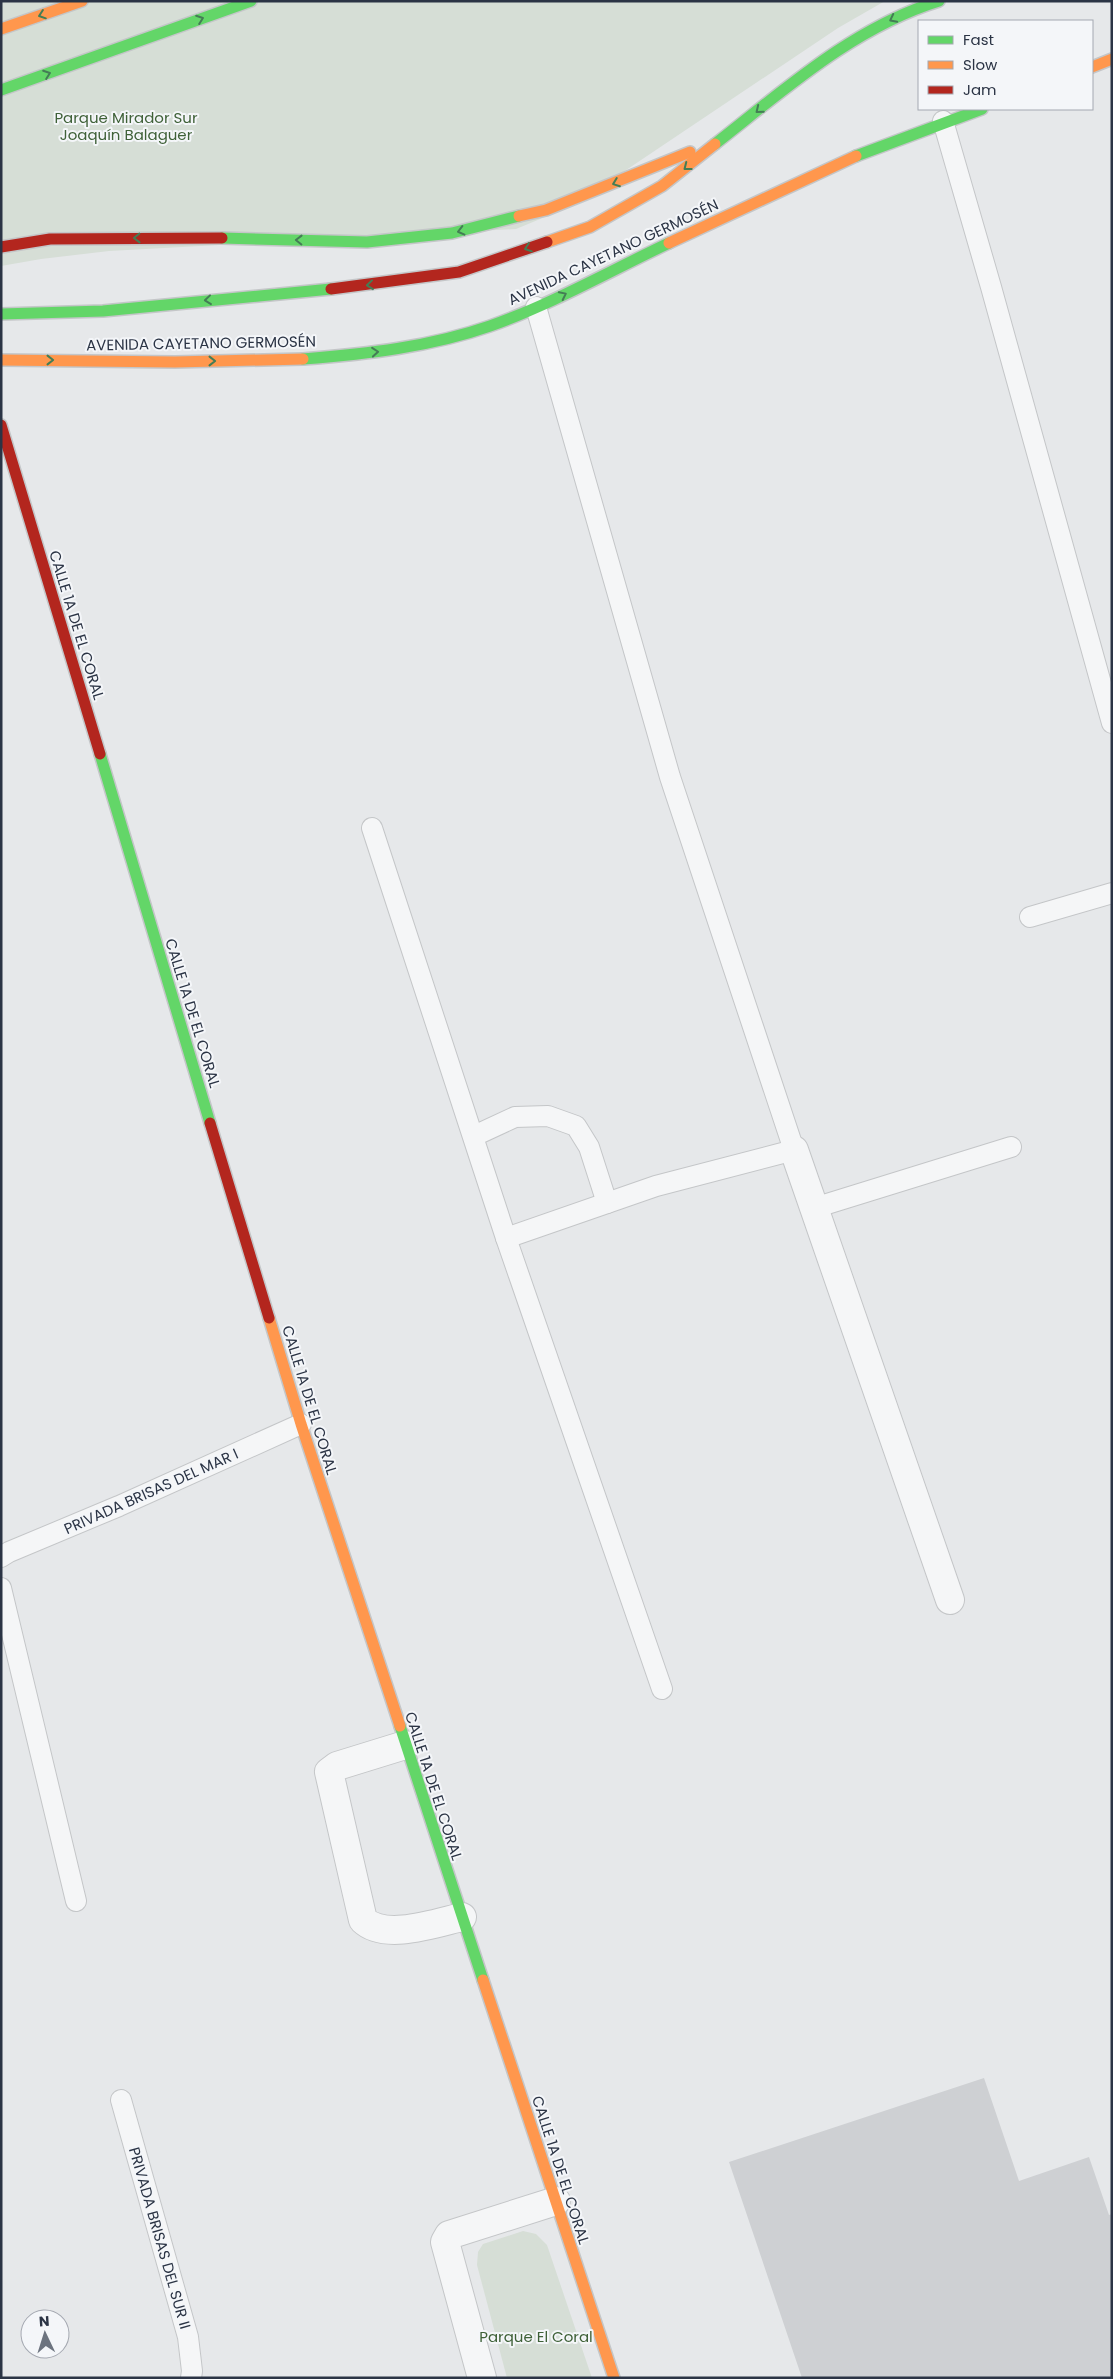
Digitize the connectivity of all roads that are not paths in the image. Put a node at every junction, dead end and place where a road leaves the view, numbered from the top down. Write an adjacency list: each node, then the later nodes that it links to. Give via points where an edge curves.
1 (82, 1): 4 (street, one-way to 4)
2 (251, 1): 7 (street, one-way to 2)
3 (938, 1): 10 (street, one-way to 10, via 916,8 865,34 795,81)
4 (1, 29)
5 (1112, 59): 6 (street)
6 (1093, 67)
7 (1, 90)
8 (979, 110): 9 (street, AVENIDA CAYETANO GERMOSÉN)
9 (943, 122): 12 (street, AVENIDA CAYETANO GERMOSÉN, one-way to 9, via 821,171); 16 (lane)
10 (726, 137): 11 (street, one-way to 11, via 546,210 452,233 367,242 50,239); 13 (street, one-way to 13, via 662,186 590,226 459,272 380,284 113,310)
11 (1, 247)
12 (536, 307): 14 (street, AVENIDA CAYETANO GERMOSÉN, one-way to 12, via 240,361 400,349 467,333); 22 (lane, via 670,777)
13 (1, 314)
14 (1, 360)
15 (1, 425): 26 (street, CALLE 1A DE EL CORAL)
16 (1112, 723)
17 (372, 828): 20 (lane)
18 (1112, 893): 19 (lane)
19 (1030, 917)
20 (474, 1136): 23 (lane, via 515,1117 548,1116 576,1126 589,1147); 25 (lane)
21 (1011, 1146): 24 (lane)
22 (794, 1150): 23 (lane, via 656,1186); 24 (street)
23 (607, 1203): 25 (lane)
24 (814, 1208): 29 (street)
25 (506, 1238): 30 (lane)
26 (301, 1424): 27 (lane, PRIVADA BRISAS DEL MAR I); 31 (street, CALLE 1A DE EL CORAL)
27 (1, 1557)
28 (1, 1588): 32 (lane)
29 (950, 1600)
30 (662, 1689)
31 (405, 1745): 33 (street, CALLE 1A DE EL CORAL); 33 (street, via 337,1766 329,1772 363,1920 373,1927 392,1930)
32 (76, 1902)
33 (462, 1917): 35 (street, CALLE 1A DE EL CORAL)
34 (121, 2100): 36 (lane, PRIVADA BRISAS DEL SUR II, via 188,2337)
35 (556, 2202): 37 (street, via 450,2235 446,2242); 38 (street, CALLE 1A DE EL CORAL)
36 (191, 2378)
37 (482, 2378)
38 (614, 2378)

